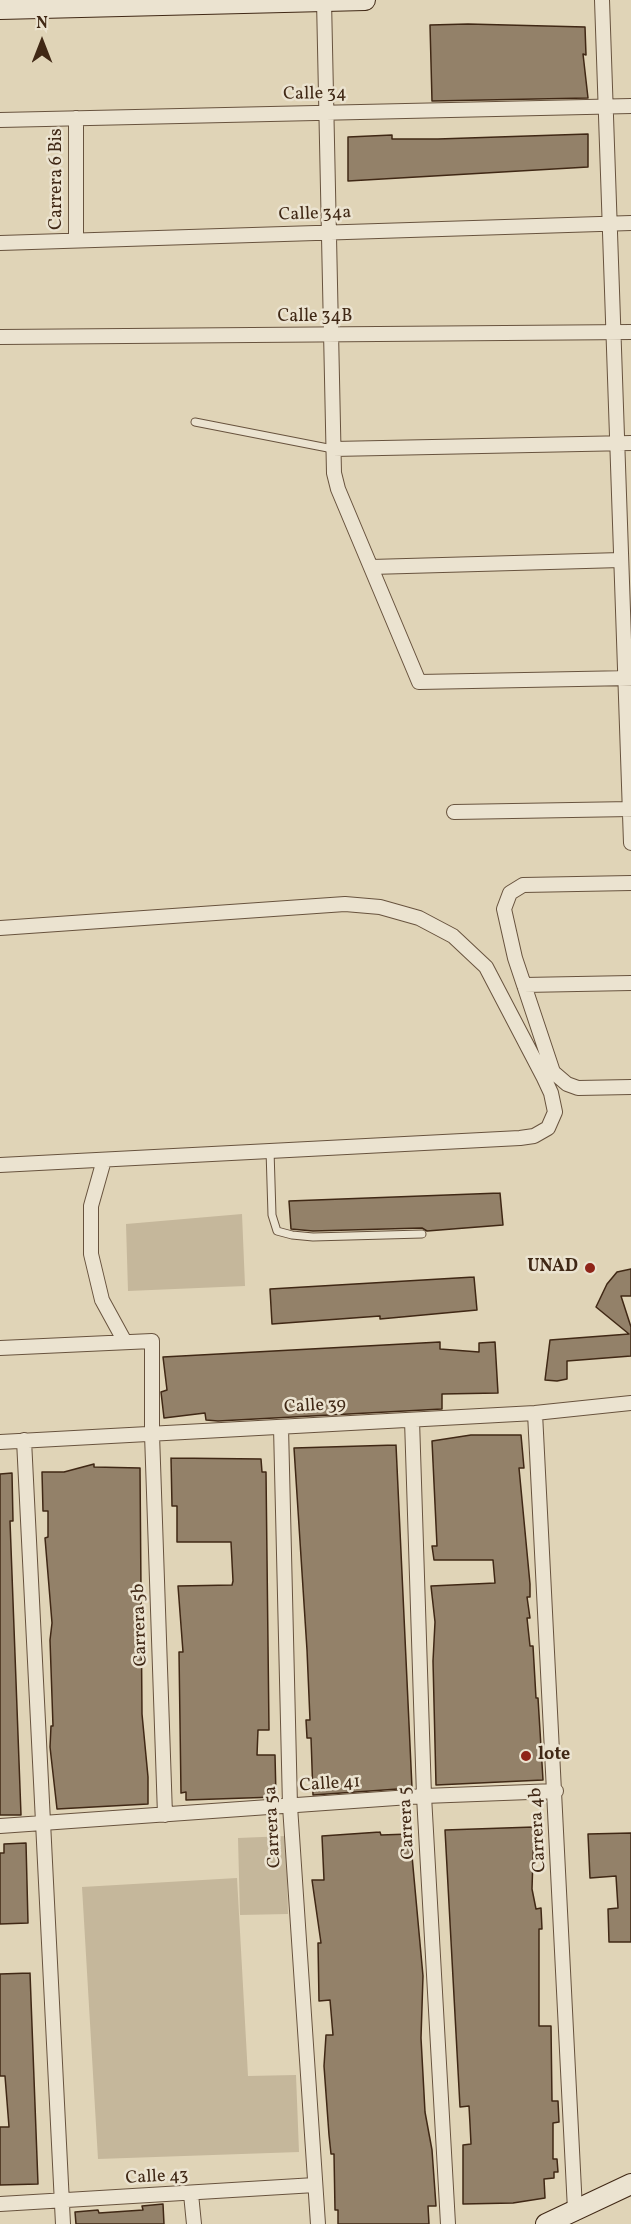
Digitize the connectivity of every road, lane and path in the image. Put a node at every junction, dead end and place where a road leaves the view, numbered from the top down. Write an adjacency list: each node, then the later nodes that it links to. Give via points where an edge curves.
1 (365, 0): 3 (street)
2 (602, 0): 5 (street)
3 (324, 1): 4 (street); 7 (street)
4 (0, 9)
5 (606, 106): 6 (street, Calle 34); 7 (street, Calle 34); 10 (street)
6 (631, 106)
7 (326, 113): 8 (street, Calle 34); 12 (street)
8 (76, 118): 9 (street, Calle 34); 13 (street, Carrera 6 Bis)
9 (0, 120)
10 (610, 223): 11 (street, Calle 34a); 12 (street, Calle 34a); 16 (street)
11 (631, 223)
12 (328, 232): 13 (street, Calle 34a); 17 (street)
13 (76, 240): 14 (street, Calle 34a)
14 (0, 243)
15 (631, 332): 16 (street, Calle 34B)
16 (614, 333): 17 (street, Calle 34B); 20 (street)
17 (330, 336): 18 (street, Calle 34B); 21 (street)
18 (0, 337)
19 (195, 422): 21 (lane)
20 (624, 443): 21 (street); 22 (street)
21 (333, 449): 23 (street, via 338,489)
22 (621, 560): 23 (street); 24 (street)
23 (370, 567): 24 (street, via 419,682)
24 (628, 678): 25 (street)
25 (630, 809): 26 (street); 27 (street)
26 (454, 812)
27 (631, 843)
28 (631, 883): 31 (street, via 523,885 510,893 504,909)
29 (0, 928): 33 (street, via 345,904 380,907 419,918 453,936 486,967 544,1078 555,1112 548,1128 520,1138)
30 (631, 983): 31 (street)
31 (524, 985): 32 (street, via 553,1072 559,1078 588,1089)
32 (631, 1087)
33 (270, 1150): 34 (street); 36 (lane, via 272,1215 277,1231 313,1237)
34 (104, 1160): 35 (street); 37 (street, via 91,1206 91,1254 102,1300)
35 (0, 1165)
36 (422, 1234)
37 (125, 1342): 38 (street); 43 (street, Carrera 5b, via 152,1341)
38 (0, 1348)
39 (631, 1403): 40 (street, Calle 39)
40 (535, 1413): 41 (street, Calle 39); 46 (street, Carrera 4b)
41 (412, 1420): 42 (street, Calle 39); 47 (street, Carrera 5)
42 (281, 1427): 43 (street, Calle 39); 48 (street, Carrera 5a)
43 (152, 1434): 44 (street, Calle 39); 49 (street, Carrera 5b)
44 (24, 1440): 45 (street, Calle 39); 50 (street)
45 (0, 1442)
46 (556, 1791): 47 (street, Calle 41); 57 (street, Carrera 4b)
47 (424, 1796): 48 (street, Calle 41); 61 (street, Carrera 5)
48 (290, 1806): 49 (street, Calle 41); 53 (street, Carrera 5a)
49 (165, 1815): 50 (street, Calle 41)
50 (42, 1823): 51 (street, Calle 41); 55 (street)
51 (0, 1826)
52 (631, 2184): 57 (street)
53 (315, 2185): 54 (street, Calle 43); 60 (street, Carrera 5a)
54 (191, 2194): 55 (street, Calle 43); 59 (street)
55 (61, 2200): 56 (street, Calle 43); 58 (street)
56 (0, 2204)
57 (575, 2210): 62 (street)
58 (63, 2224)
59 (194, 2224)
60 (318, 2224)
61 (448, 2224)
62 (546, 2224)

